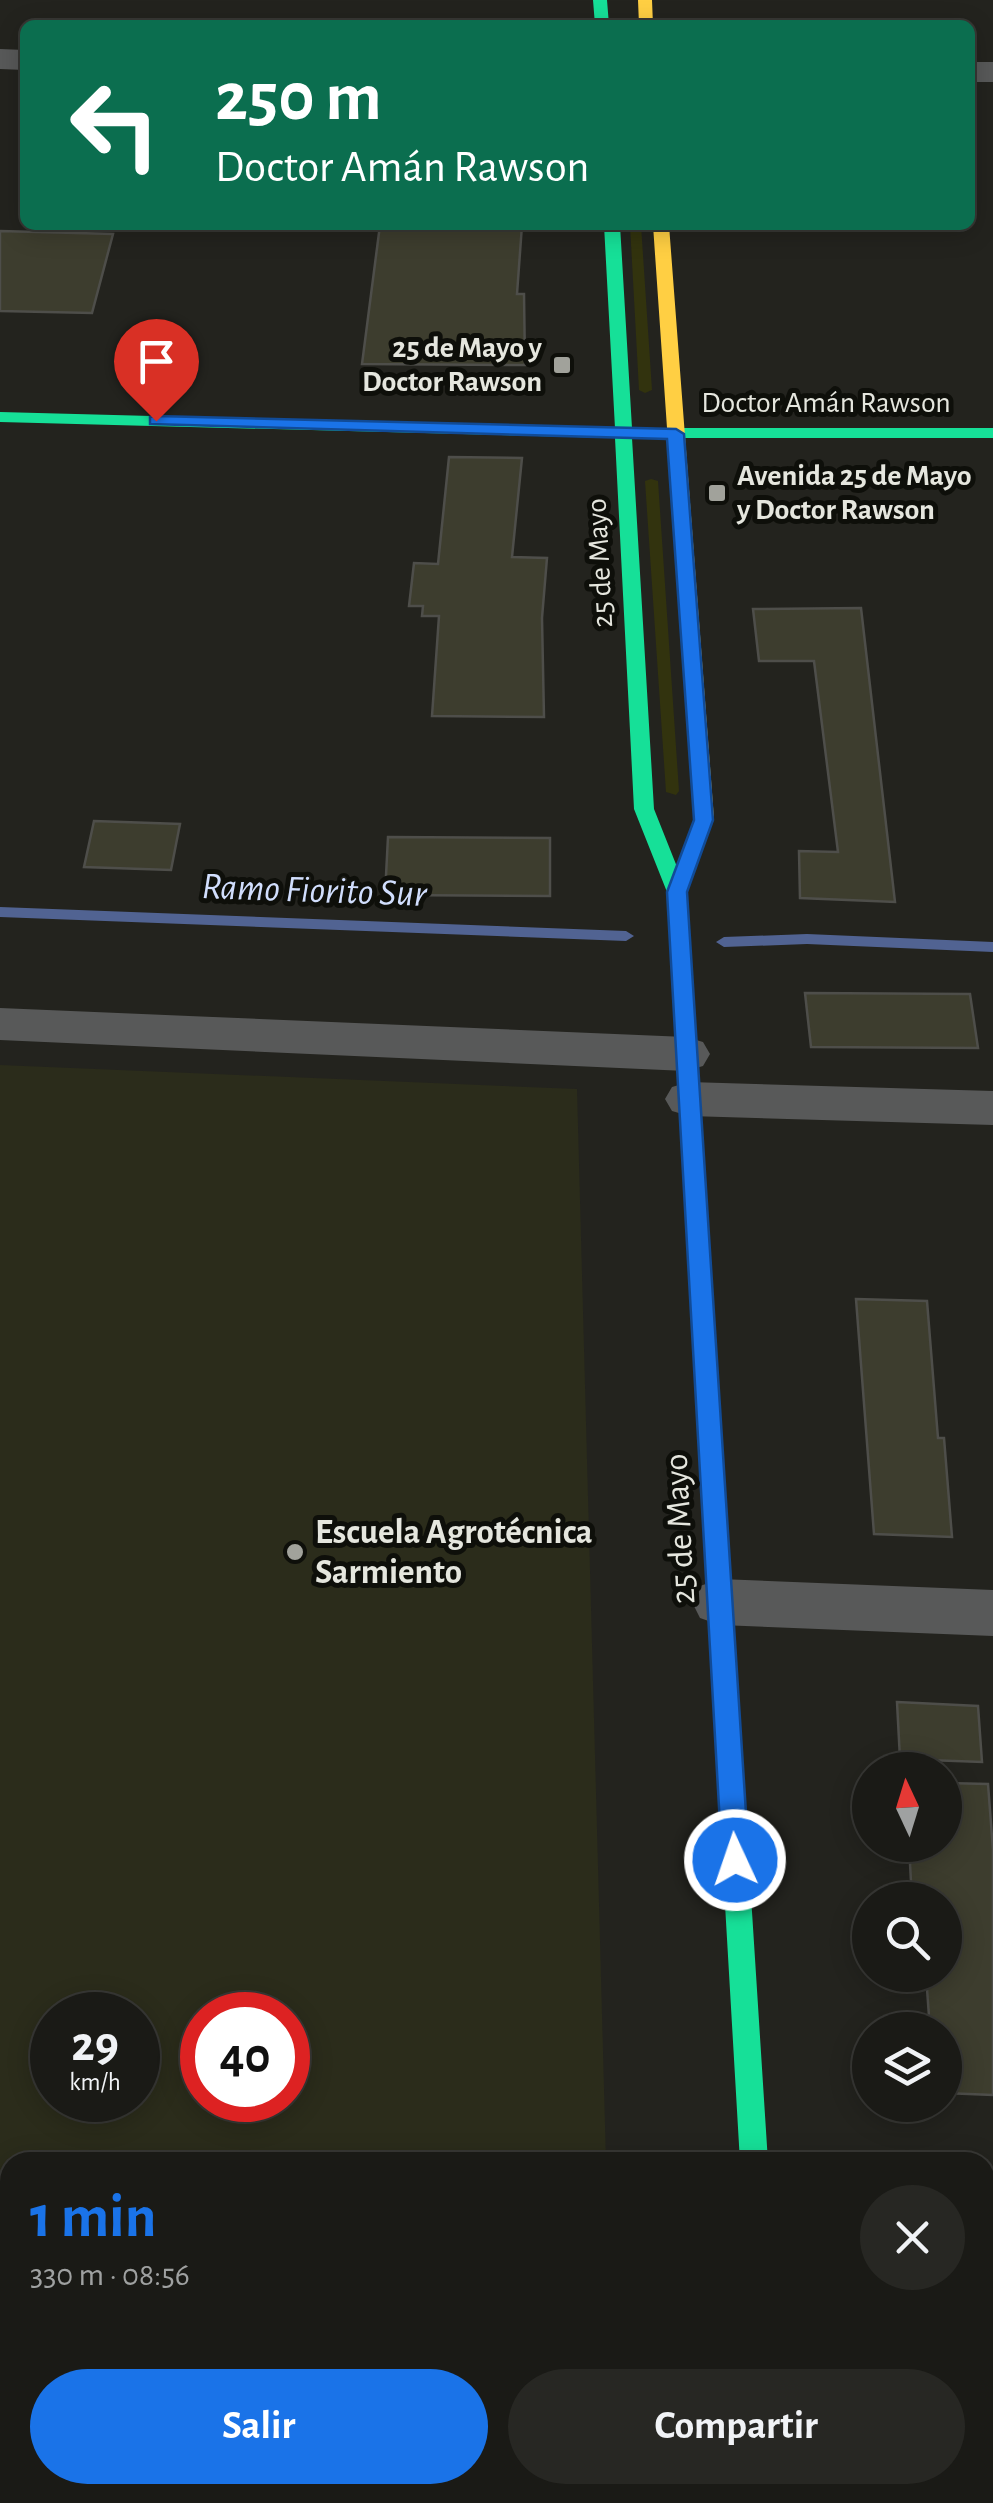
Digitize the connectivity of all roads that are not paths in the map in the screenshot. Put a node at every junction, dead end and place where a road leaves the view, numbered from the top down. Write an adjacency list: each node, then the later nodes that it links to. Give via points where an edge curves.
1 (612, 230): 5 (street, 25 de Mayo)
2 (661, 230): 6 (street, 25 de Mayo)
3 (0, 417): 5 (street, Doctor Amán Rawson)
4 (993, 432): 6 (street, Doctor Amán Rawson)
5 (623, 433): 6 (street, Doctor Amán Rawson); 7 (street, 25 de Mayo, via 644,809)
6 (676, 434): 7 (street, 25 de Mayo, via 704,820)
7 (677, 892): 9 (street, 25 de Mayo)
8 (0, 1024): 9 (street)
9 (688, 1076): 10 (street); 11 (street, 25 de Mayo)
10 (993, 1108)
11 (720, 1602): 12 (street); 13 (street, 25 de Mayo)
12 (993, 1613)
13 (753, 2152)

